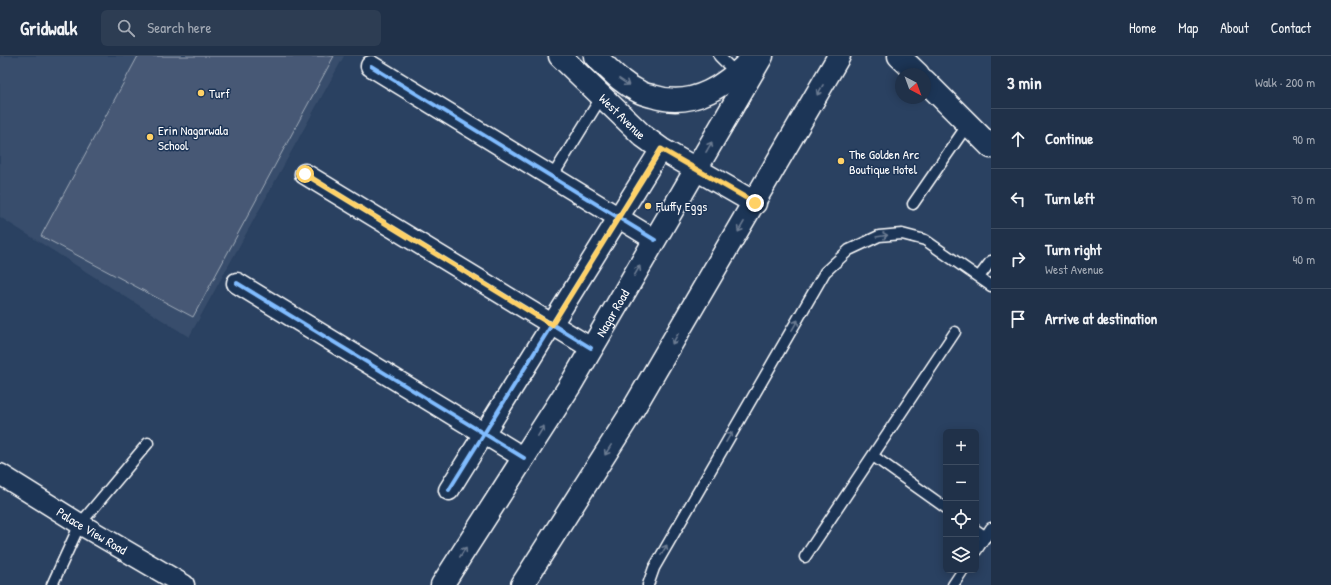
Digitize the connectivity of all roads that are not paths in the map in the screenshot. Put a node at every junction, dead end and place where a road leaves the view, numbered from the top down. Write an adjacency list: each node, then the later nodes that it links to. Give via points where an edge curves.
1 (560, 56): 12 (main road, West Avenue)
2 (595, 56): 10 (main road, West Avenue, one-way to 10, via 638,92 664,100 687,100 711,92)
3 (719, 56): 10 (lane)
4 (755, 56): 10 (main road, West Avenue)
5 (762, 56): 16 (main road, Nagar Road, one-way to 5)
6 (840, 56): 19 (main road, one-way to 19)
7 (899, 56): 9 (main road)
8 (371, 66): 18 (street)
9 (912, 68)
10 (737, 74)
11 (931, 87): 13 (main road)
12 (602, 96): 15 (main road, West Avenue, via 643,136); 18 (lane)
13 (968, 124): 14 (main road); 20 (lane)
14 (991, 147)
15 (661, 149): 16 (main road, West Avenue); 21 (street)
16 (696, 170): 19 (main road, West Avenue); 22 (main road, Nagar Road)
17 (305, 174): 27 (street)
18 (552, 177): 21 (street)
19 (755, 203): 45 (main road, one-way to 45, via 628,418)
20 (913, 204)
21 (619, 218): 22 (street); 27 (street)
22 (655, 240): 29 (main road, Nagar Road, one-way to 22)
23 (991, 261): 24 (lane)
24 (979, 277): 26 (lane); 46 (lane, one-way to 24, via 654,568 825,272 849,250 878,236 902,234 925,240)
25 (237, 283): 30 (street)
26 (991, 286)
27 (552, 325): 29 (street); 30 (street)
28 (955, 332): 32 (lane)
29 (591, 348): 33 (main road, Nagar Road, one-way to 29)
30 (484, 434): 33 (street); 35 (street)
31 (148, 442): 37 (lane)
32 (873, 456): 36 (lane); 40 (lane)
33 (524, 458): 44 (main road, Nagar Road, one-way to 33)
34 (0, 474): 37 (street, Palace View Road)
35 (449, 490)
36 (943, 506)
37 (80, 524): 42 (lane); 43 (street, Palace View Road)
38 (988, 532): 39 (lane)
39 (979, 546)
40 (805, 557)
41 (961, 573): 47 (lane)
42 (52, 585)
43 (184, 585)
44 (442, 585)
45 (522, 585)
46 (648, 585)
47 (953, 585)

